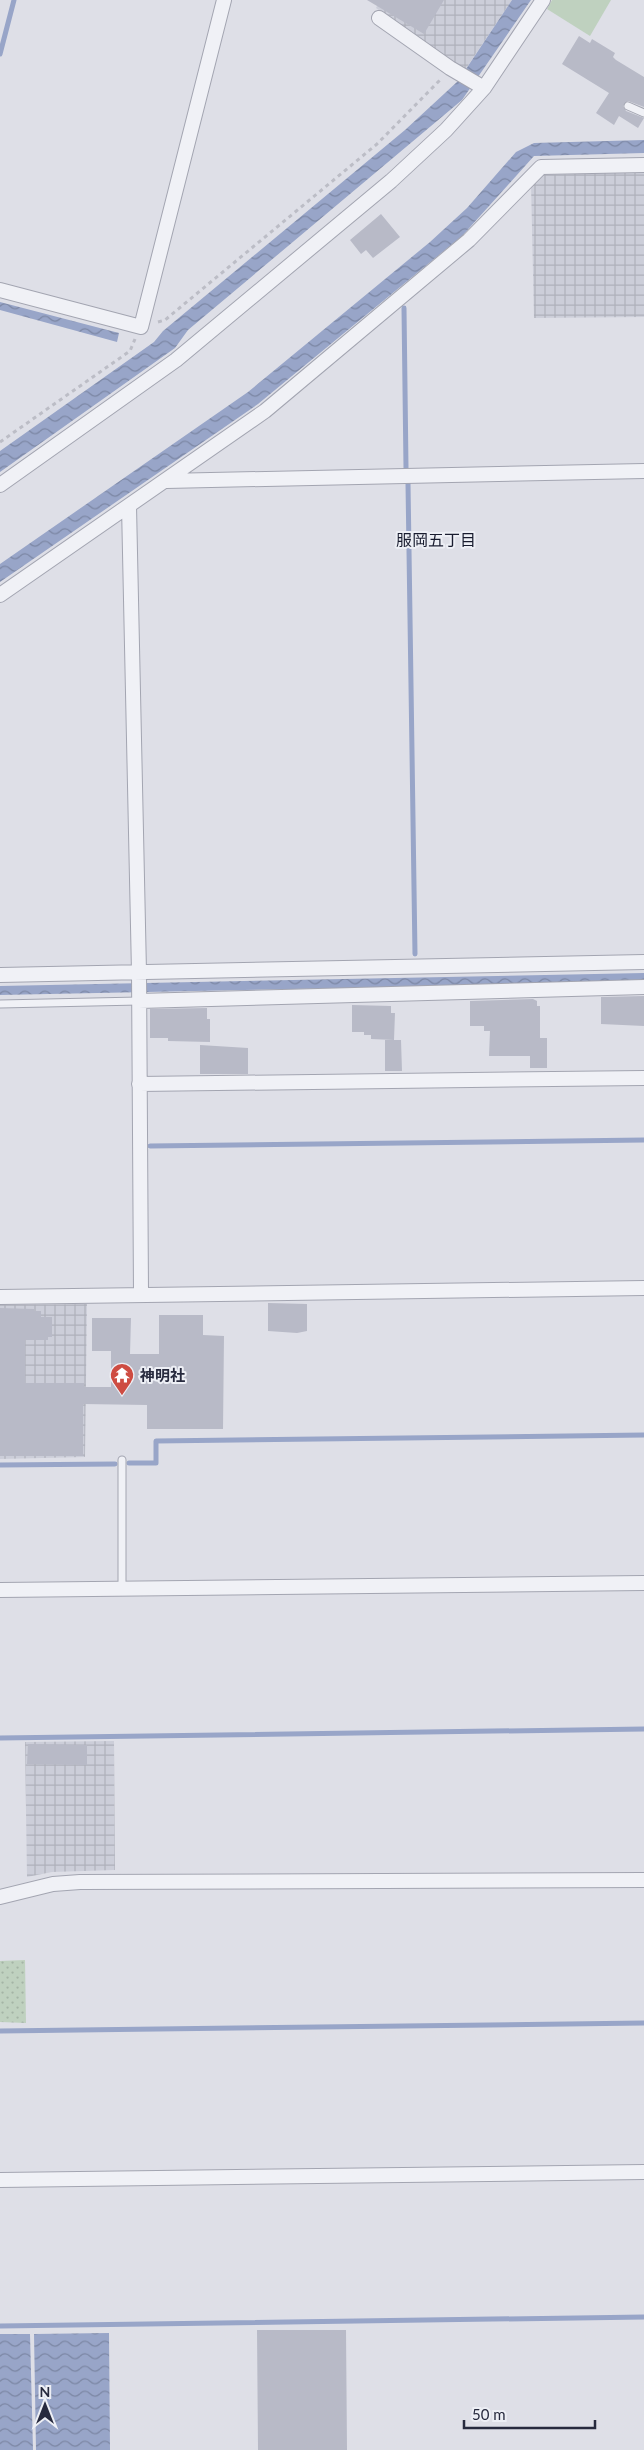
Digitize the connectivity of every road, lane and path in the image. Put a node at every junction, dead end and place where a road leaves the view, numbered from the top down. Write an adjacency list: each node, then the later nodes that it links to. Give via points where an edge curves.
1 (224, 0): 10 (street)
2 (543, 0): 5 (street)
3 (379, 18): 4 (street)
4 (454, 70): 5 (street); 10 (path, via 377,144 164,320)
5 (481, 86): 14 (street, via 446,130 391,181 183,353)
6 (628, 106): 7 (lane)
7 (644, 113)
8 (644, 165): 13 (street, via 541,167 469,240 265,411)
9 (0, 290): 10 (street)
10 (141, 327): 11 (path, via 130,352)
11 (0, 442)
12 (644, 471): 13 (street)
13 (166, 481): 15 (street)
14 (0, 485)
15 (129, 506): 16 (street); 18 (street)
16 (0, 595)
17 (644, 962): 18 (street)
18 (139, 972): 19 (street); 21 (street)
19 (0, 975)
20 (644, 987): 21 (street)
21 (139, 1001): 22 (lane); 24 (street)
22 (0, 1004)
23 (644, 1078): 24 (street)
24 (139, 1084): 26 (street)
25 (644, 1288): 26 (street)
26 (141, 1293): 27 (street)
27 (0, 1297)
28 (122, 1460): 30 (lane)
29 (644, 1582): 30 (street)
30 (122, 1589): 31 (street)
31 (0, 1590)
32 (644, 1880): 33 (street, via 80,1882 53,1884)
33 (0, 1898)
34 (644, 2172): 35 (street)
35 (0, 2180)

